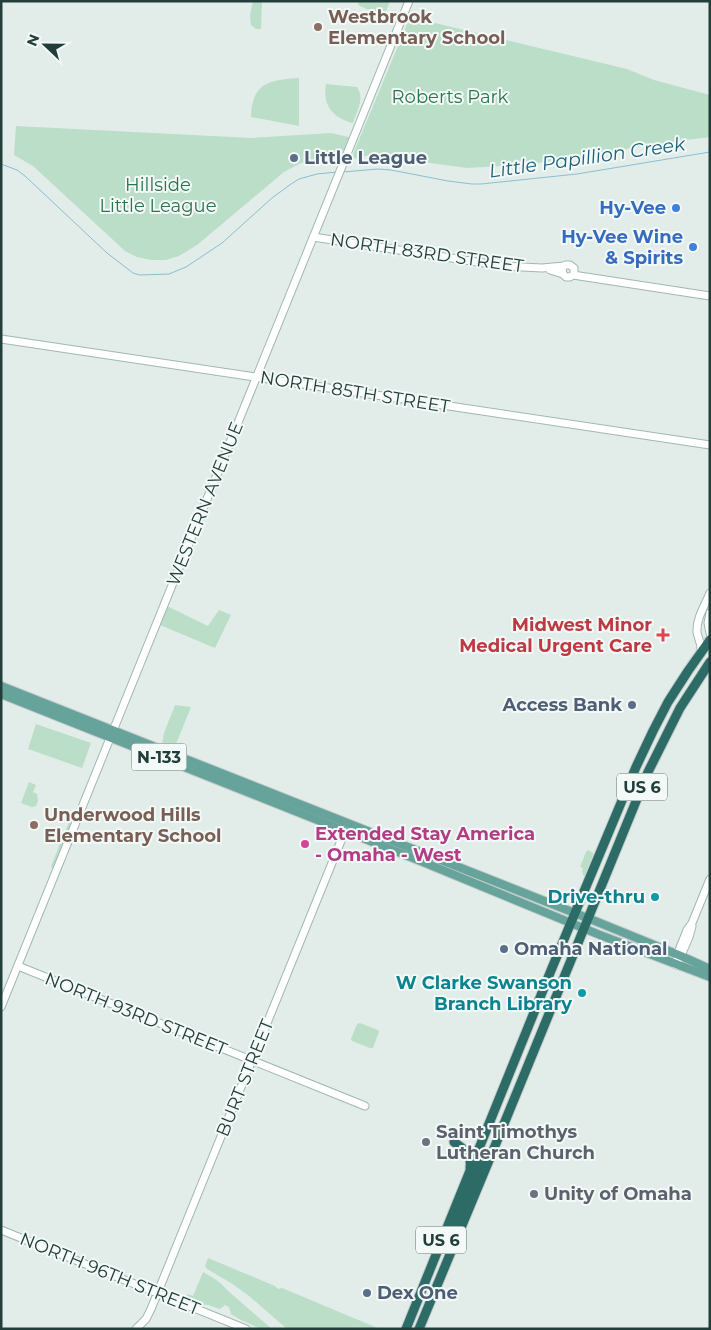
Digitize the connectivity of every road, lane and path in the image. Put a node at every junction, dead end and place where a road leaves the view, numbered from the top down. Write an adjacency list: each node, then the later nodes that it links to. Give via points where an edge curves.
1 (408, 1): 2 (street, WESTERN AVENUE)
2 (313, 237): 3 (street, NORTH 83RD STREET, via 504,266); 7 (street, WESTERN AVENUE)
3 (563, 270): 4 (street, via 568,277); 4 (street, via 570,265)
4 (574, 272): 5 (street, via 591,278)
5 (710, 296)
6 (1, 339): 7 (street, NORTH 85TH STREET)
7 (256, 378): 8 (street, NORTH 85TH STREET); 17 (street, WESTERN AVENUE)
8 (710, 445)
9 (710, 593): 13 (street, via 697,628)
10 (710, 613): 11 (street)
11 (710, 633)
12 (710, 640): 13 (highway, US 6)
13 (705, 653): 14 (highway); 20 (highway, US 6, via 676,690 647,743)
14 (707, 666): 21 (highway, US 6, via 672,723 648,772)
15 (1, 686): 17 (main road, N-133)
16 (1, 694): 17 (main road, N-133)
17 (112, 734): 18 (main road, N-133); 26 (street, WESTERN AVENUE)
18 (346, 827): 20 (main road, N-133); 22 (main road, N-133); 30 (street, BURT STREET)
19 (710, 879): 24 (street)
20 (575, 914): 21 (main road, N-133); 22 (highway, US 6)
21 (588, 918): 23 (highway, US 6); 24 (main road)
22 (571, 924): 23 (main road, N-133); 33 (highway, US 6)
23 (584, 929): 25 (main road); 36 (highway, US 6)
24 (679, 955): 25 (street); 27 (main road)
25 (676, 965): 28 (main road)
26 (18, 966): 29 (street, WESTERN AVENUE); 30 (street, NORTH 93RD STREET)
27 (710, 969)
28 (710, 977)
29 (1, 1007)
30 (252, 1060): 31 (street, NORTH 93RD STREET); 37 (street, BURT STREET)
31 (364, 1106)
32 (454, 1142): 34 (highway, via 470,1158)
33 (478, 1152): 34 (highway, US 6); 36 (highway, via 482,1161 454,1228)
34 (467, 1178): 40 (highway, US 6)
35 (1, 1230): 37 (street, NORTH 96TH STREET)
36 (445, 1266): 41 (highway, US 6)
37 (157, 1293): 38 (street, BURT STREET, via 146,1319); 39 (street, NORTH 96TH STREET)
38 (136, 1329)
39 (246, 1329)
40 (406, 1329)
41 (419, 1329)

